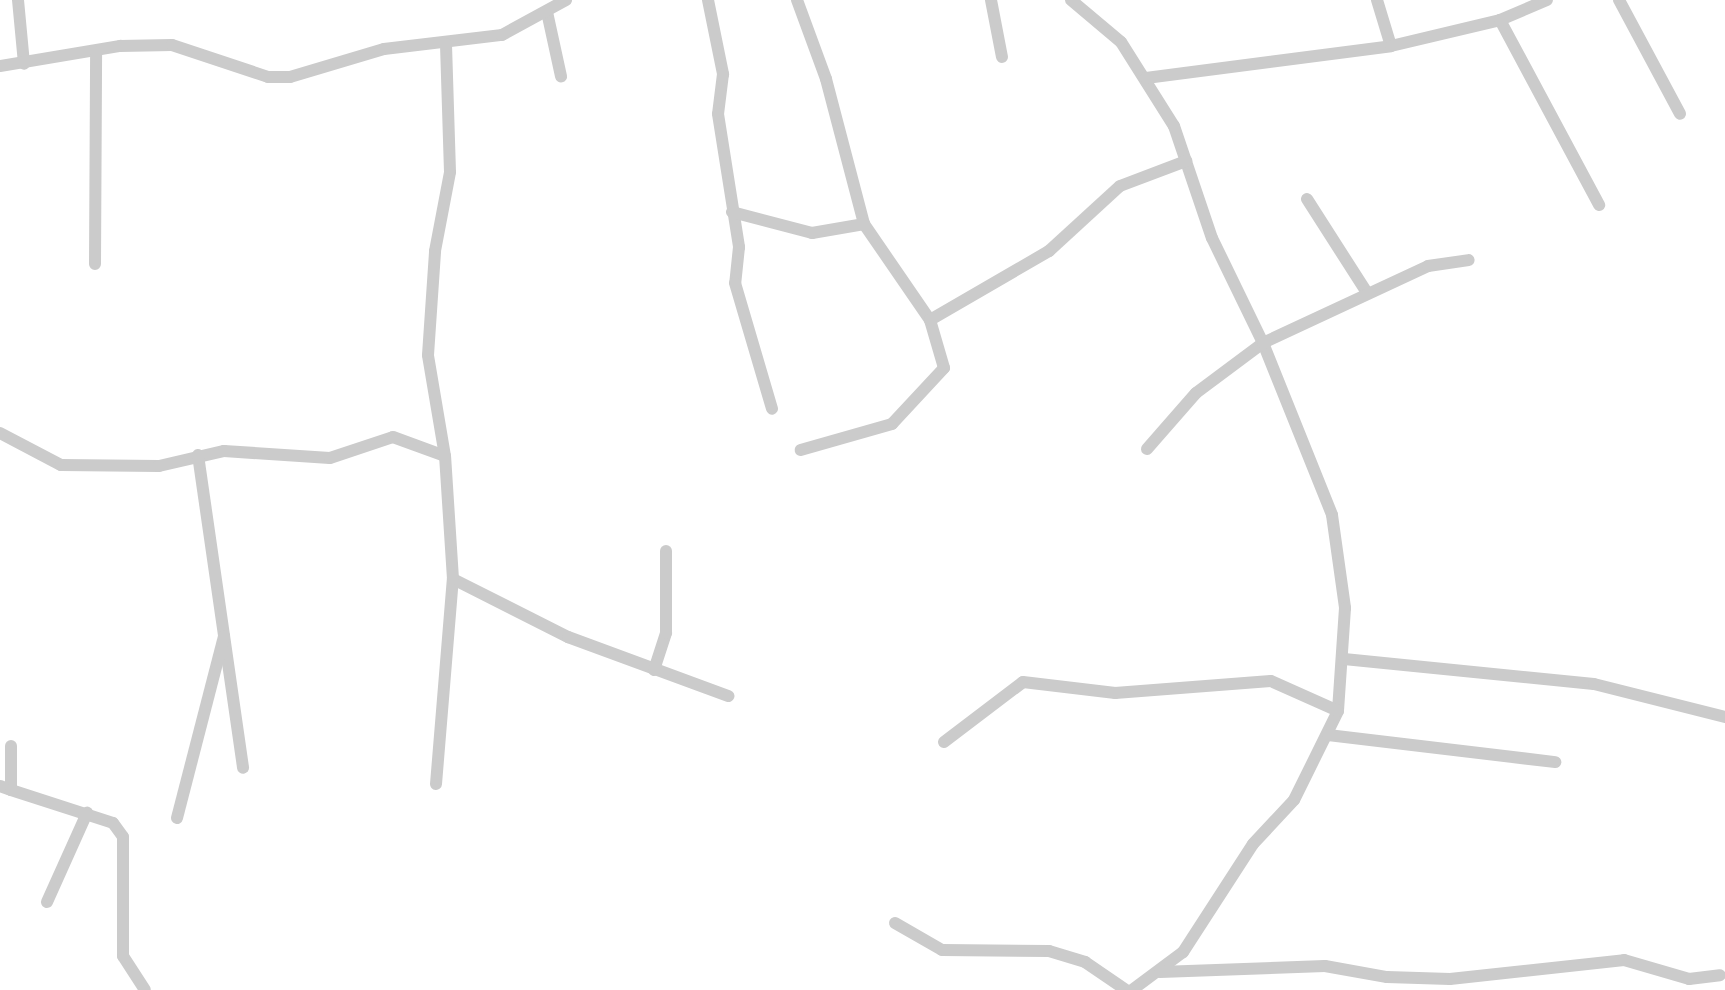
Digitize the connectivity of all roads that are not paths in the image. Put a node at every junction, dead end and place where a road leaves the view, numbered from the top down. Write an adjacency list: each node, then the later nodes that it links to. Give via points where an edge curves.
1 (18, 0): 16 (street)
2 (566, 0): 10 (street)
3 (708, 0): 24 (street, via 723,74 721,164)
4 (797, 0): 25 (street, via 826,79)
5 (992, 0): 15 (street)
6 (1070, 0): 19 (street, via 1104,23)
7 (1377, 0): 13 (street)
8 (1547, 0): 11 (street)
9 (1619, 0): 20 (street)
10 (547, 12): 12 (street, via 516,31); 18 (street)
11 (1500, 20): 13 (street); 23 (street)
12 (446, 44): 14 (street, via 384,49 278,78 172,45); 36 (street, via 450,172 435,252 428,355)
13 (1390, 46): 19 (street)
14 (96, 52): 16 (street); 27 (street)
15 (1002, 57)
16 (24, 64): 17 (street)
17 (0, 66)
18 (561, 76)
19 (1146, 78): 21 (street)
20 (1680, 114)
21 (1186, 161): 29 (street, via 1120,186 1049,251); 30 (street, via 1212,238)
22 (1307, 199): 28 (street)
23 (1599, 205)
24 (732, 212): 25 (street, via 812,233); 31 (street, via 739,247 735,283)
25 (864, 224): 29 (street)
26 (1469, 260): 28 (street, via 1428,266)
27 (96, 264)
28 (1367, 294): 30 (street)
29 (930, 320): 34 (street, via 944,368 910,410 871,432)
30 (1263, 343): 33 (street, via 1196,393); 40 (street, via 1332,515 1345,608)
31 (772, 409)
32 (0, 433): 35 (street, via 61,465 159,466)
33 (1147, 449)
34 (801, 450)
35 (198, 455): 36 (street, via 330,458 393,436); 39 (street)
36 (445, 456): 38 (street)
37 (666, 552): 41 (street, via 666,633)
38 (453, 579): 41 (street, via 568,637); 50 (street)
39 (227, 629): 49 (street); 53 (street)
40 (1344, 659): 43 (street); 44 (street, via 1594,684)
41 (654, 670): 42 (street)
42 (728, 696)
43 (1338, 710): 45 (street); 46 (street, via 1271,681 1115,693 1024,682)
44 (1725, 716)
45 (1328, 735): 48 (street); 56 (street, via 1294,800 1253,844 1183,952)
46 (944, 742)
47 (11, 746): 51 (street)
48 (1556, 762)
49 (243, 768)
50 (436, 784)
51 (6, 788): 52 (street)
52 (87, 812): 54 (street); 58 (street, via 113,823 123,837 123,956)
53 (177, 818)
54 (47, 902)
55 (894, 923): 59 (street, via 942,950 1049,951 1085,962)
56 (1160, 972): 57 (street, via 1326,966 1450,979 1624,960 1689,979); 59 (street)
57 (1720, 976)
58 (145, 990)
59 (1129, 990)

